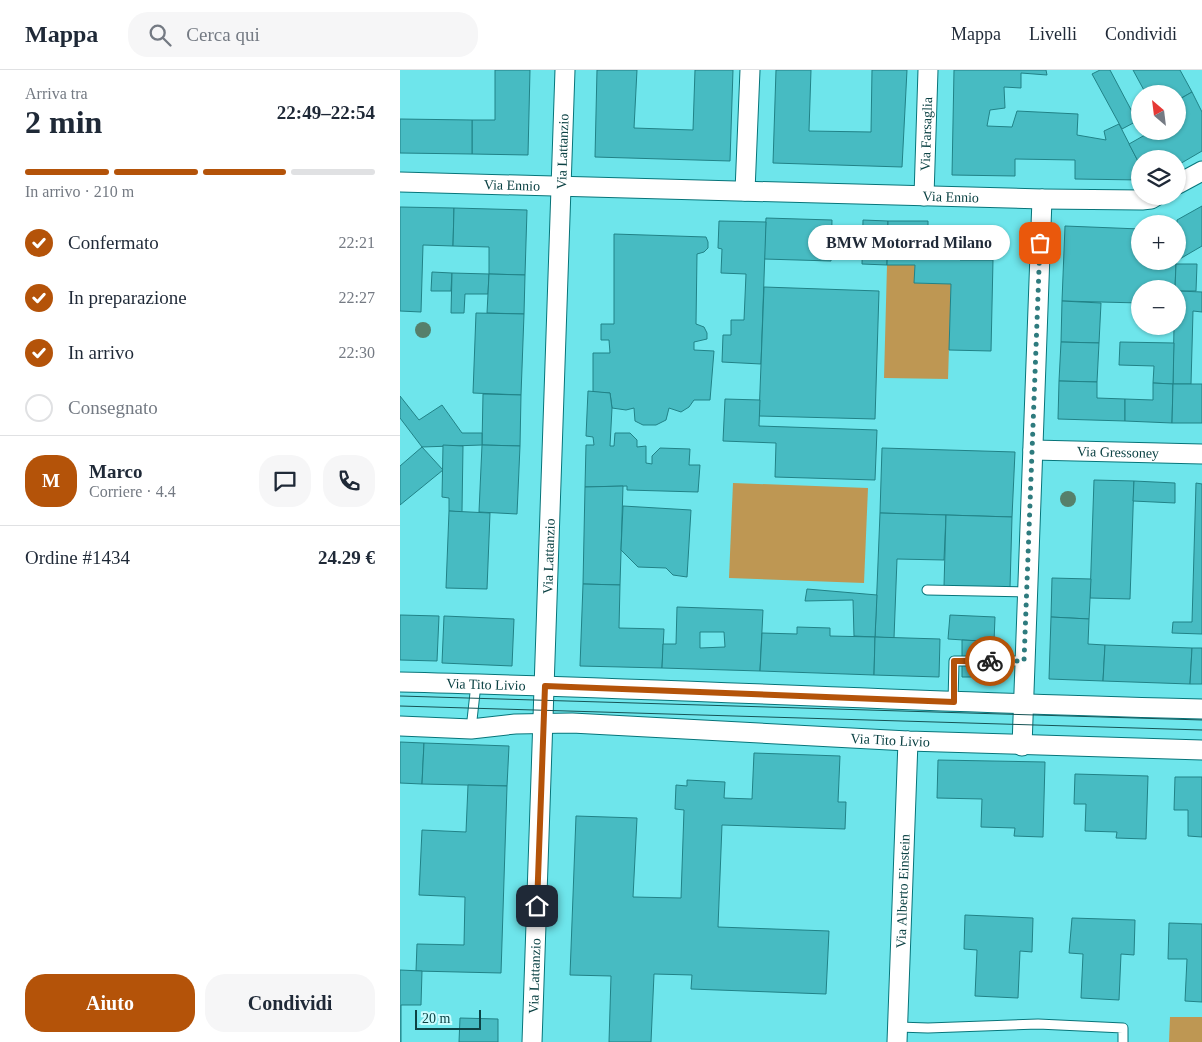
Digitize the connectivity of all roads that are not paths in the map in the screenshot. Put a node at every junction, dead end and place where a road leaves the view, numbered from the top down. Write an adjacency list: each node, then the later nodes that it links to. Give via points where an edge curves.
1 (565, 70): 7 (street, Via Lattanzio)
2 (750, 70): 8 (street)
3 (928, 70): 9 (street, Via Farsaglia)
4 (1202, 171): 5 (street)
5 (1186, 180)
6 (400, 182): 7 (street, Via Ennio)
7 (562, 186): 8 (street, Via Ennio); 19 (street, Via Lattanzio)
8 (745, 190): 9 (street, Via Ennio)
9 (924, 196): 10 (street, Via Ennio)
10 (1042, 199): 11 (street, Via Ennio); 12 (street)
11 (1131, 200)
12 (1033, 450): 13 (street, Via Gressoney); 15 (street)
13 (1202, 454)
14 (927, 590): 15 (lane)
15 (1027, 592): 16 (street)
16 (1024, 661): 20 (lane, via 954,661); 21 (street)
17 (400, 682): 18 (street, Via Tito Livio)
18 (476, 684): 19 (street, Via Tito Livio); 25 (lane)
19 (545, 686): 20 (street, Via Tito Livio); 23 (street, Via Lattanzio)
20 (954, 702): 21 (street, Via Tito Livio)
21 (1023, 705): 22 (street, Via Tito Livio); 27 (street)
22 (1202, 709)
23 (543, 724): 25 (street, Via Tito Livio); 26 (street, Via Tito Livio); 30 (street, Via Lattanzio)
24 (400, 726): 25 (street, Via Tito Livio)
25 (471, 729)
26 (908, 741): 27 (street, Via Tito Livio); 29 (street, Via Alberto Einstein)
27 (1022, 746): 28 (street, Via Tito Livio)
28 (1202, 750)
29 (897, 1035): 31 (lane, via 928,1028 1038,1024 1124,1028)
30 (532, 1042)
31 (1123, 1042)

